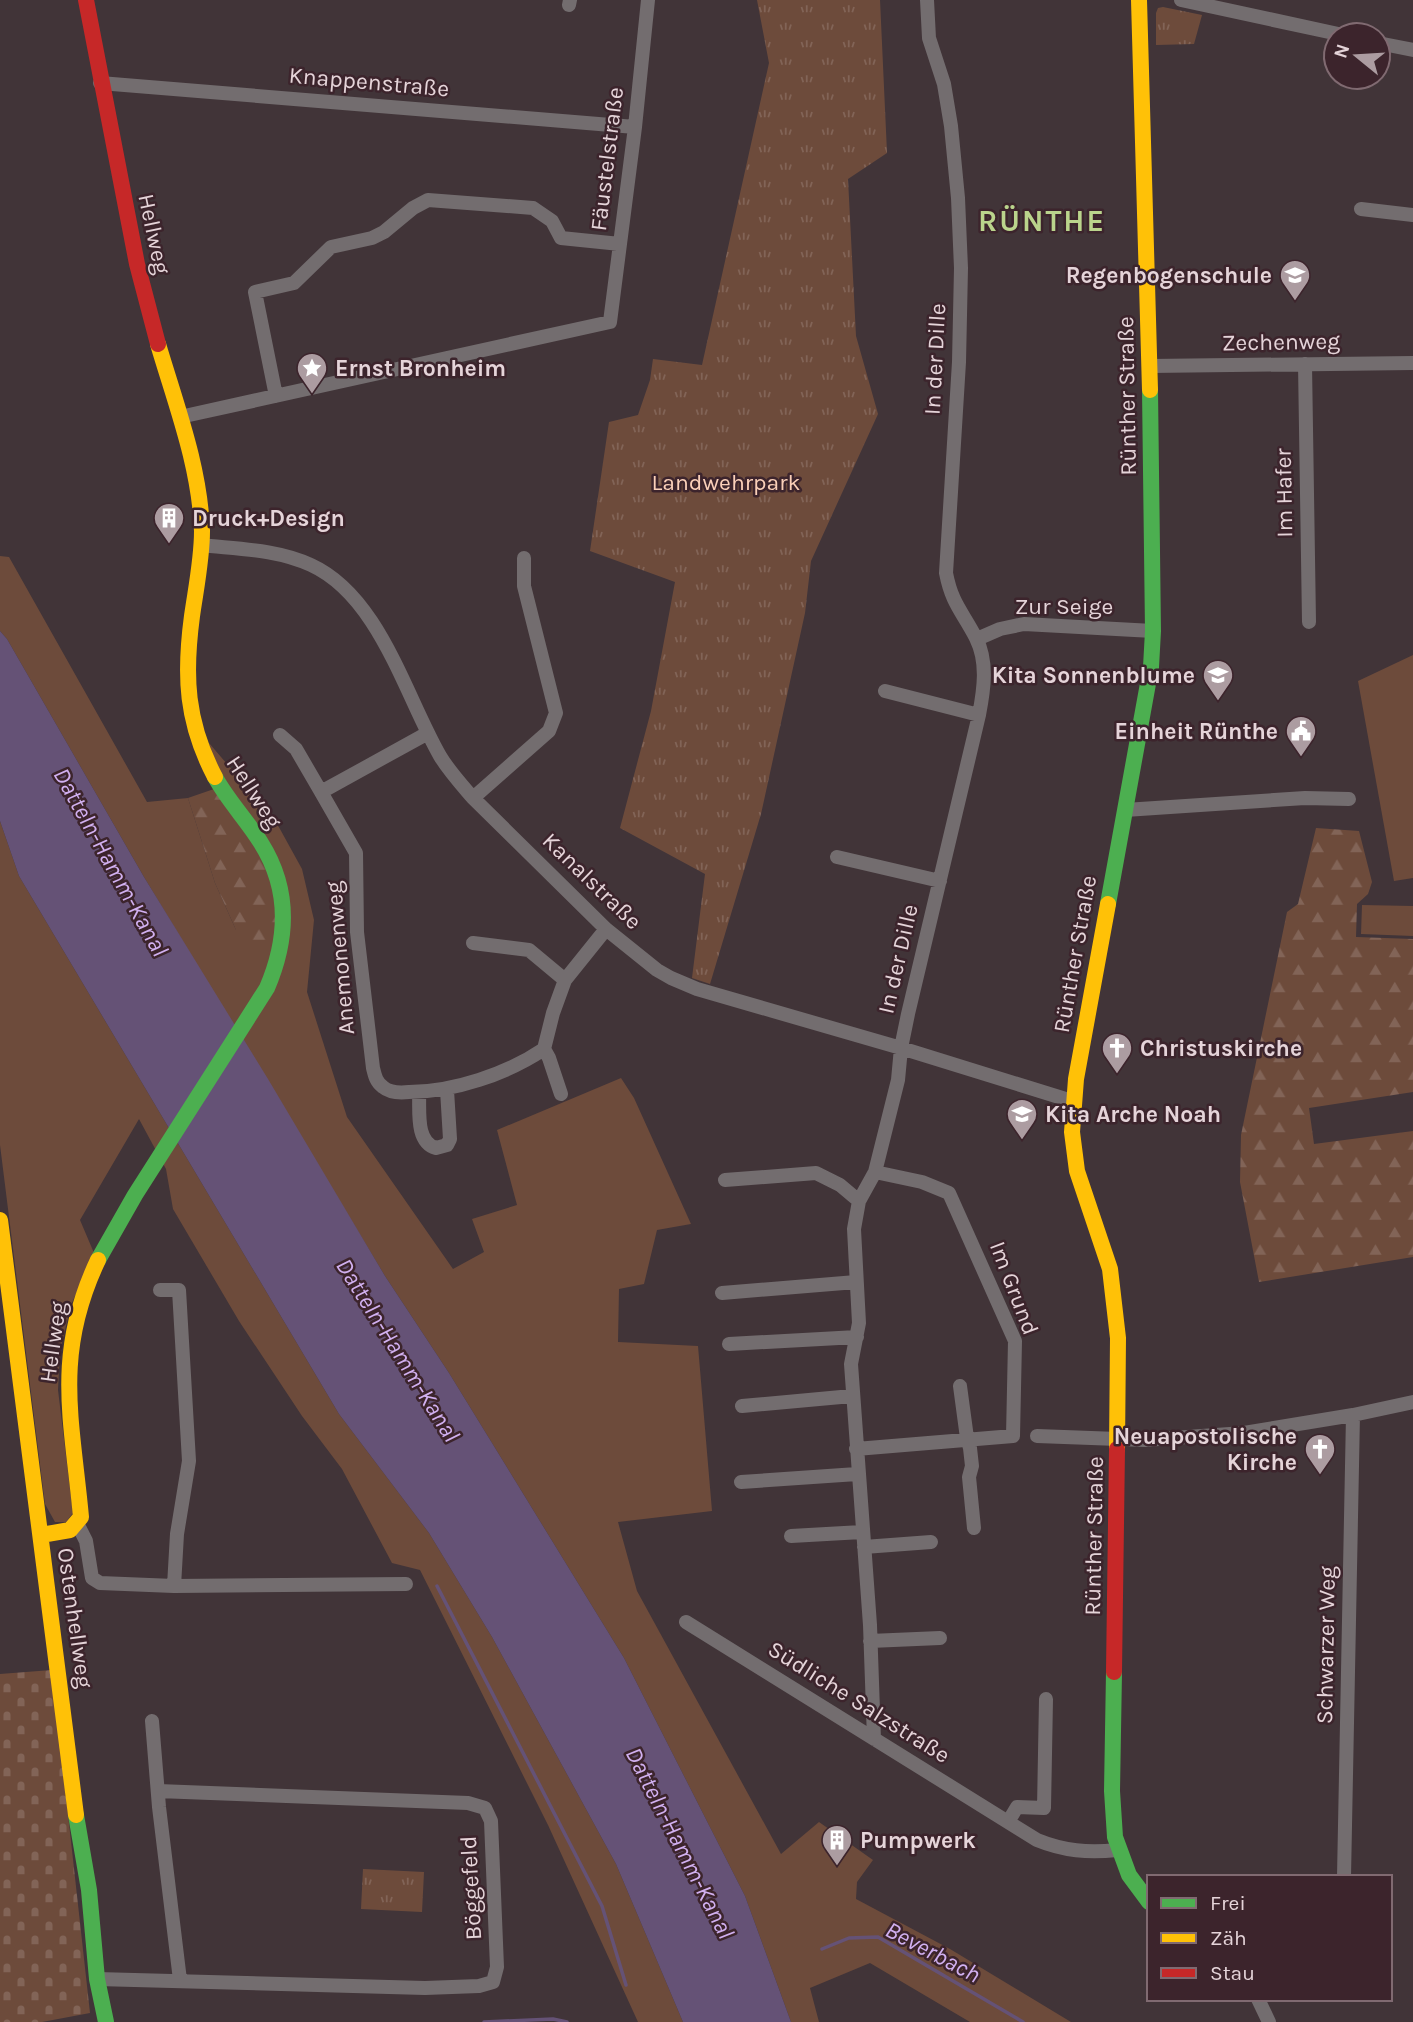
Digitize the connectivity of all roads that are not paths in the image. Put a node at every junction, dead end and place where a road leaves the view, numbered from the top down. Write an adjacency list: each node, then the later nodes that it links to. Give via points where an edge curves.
1 (86, 0): 9 (street, Hellweg)
2 (648, 0): 10 (street, Fäustelstraße)
3 (926, 0): 23 (street, In der Dille, via 929,38 951,126 961,268 946,573 954,603)
4 (1139, 0): 16 (street, Rünther Straße)
5 (1181, 0): 6 (street)
6 (1322, 30)
7 (1392, 46): 8 (street)
8 (1413, 50)
9 (100, 83): 10 (street, Knappenstraße); 18 (street, Hellweg, via 145,300)
10 (635, 127): 13 (street, Fäustelstraße)
11 (1361, 209): 12 (street)
12 (1413, 215)
13 (620, 244): 17 (street, Fäustelstraße, via 610,323); 17 (street, via 561,238 552,221 533,208 438,199 420,203 372,238 331,247 294,283 255,292)
14 (1413, 363): 15 (street, Zechenweg)
15 (1305, 364): 16 (street, Zechenweg); 21 (street, Im Hafer)
16 (1150, 366): 22 (street, Rünther Straße)
17 (276, 396): 18 (street)
18 (180, 417): 19 (street, Hellweg, via 201,508)
19 (201, 545): 26 (street, Kanalstraße, via 298,560 347,591 385,645); 63 (street, Hellweg, via 187,664 188,706 210,770 278,875 284,900 282,952 256,1006 102,1249 86,1284 75,1321 68,1378)
20 (524, 558): 29 (street, via 524,586 556,713 549,731)
21 (1309, 622)
22 (1153, 631): 23 (street, Zur Seige, via 1024,624); 31 (street, Rünther Straße, via 1151,667)
23 (977, 639): 25 (street, In der Dille, via 984,674)
24 (885, 691): 25 (street)
25 (979, 715): 33 (street, In der Dille)
26 (428, 733): 28 (street); 29 (street, Kanalstraße)
27 (280, 735): 28 (street, Anemonenweg, via 296,750)
28 (321, 792): 40 (street, Anemonenweg, via 356,853 357,932 376,1080 395,1093)
29 (473, 798): 34 (street, Kanalstraße)
30 (1349, 799): 31 (street)
31 (1125, 810): 42 (street, Rünther Straße)
32 (837, 857): 33 (street, In der Dille)
33 (940, 881): 37 (street, In der Dille)
34 (606, 929): 36 (street); 37 (street, Kanalstraße, via 657,970 685,985)
35 (473, 943): 36 (street, via 530,950)
36 (565, 980): 38 (street)
37 (901, 1048): 42 (street, Kanalstraße); 43 (street, In der Dille, via 898,1080)
38 (544, 1049): 39 (street, Anemonenweg); 41 (street)
39 (447, 1090): 40 (street, Anemonenweg); 40 (street, via 450,1139 436,1148 425,1142 422,1134)
40 (419, 1092)
41 (561, 1094)
42 (1072, 1101): 59 (street, Rünther Straße, via 1073,1156 1110,1269 1115,1301)
43 (875, 1172): 45 (street, In der Dille); 58 (street, Im Grund, via 949,1193 1015,1341 1013,1436)
44 (725, 1180): 45 (street, via 816,1173)
45 (859, 1201): 47 (street, via 854,1229)
46 (0, 1220): 66 (street, Ostenhellweg)
47 (856, 1282): 49 (street); 50 (street)
48 (160, 1290): 71 (street, via 179,1290 190,1461 177,1534)
49 (722, 1293)
50 (857, 1338): 51 (street); 53 (street, via 851,1364)
51 (729, 1344)
52 (960, 1386): 58 (street)
53 (852, 1396): 55 (street); 60 (street)
54 (1413, 1402): 56 (street)
55 (742, 1406)
56 (1353, 1415): 59 (street, via 1244,1433); 81 (street, Schwarzer Weg)
57 (1037, 1436): 59 (street)
58 (967, 1438): 60 (street, Im Grund); 64 (street)
59 (1118, 1438): 80 (street, Rünther Straße, via 1112,1791)
60 (856, 1449): 61 (street)
61 (857, 1474): 62 (street); 65 (street)
62 (741, 1482)
63 (78, 1525): 66 (street); 71 (street, via 86,1541 92,1578 100,1583)
64 (974, 1528)
65 (862, 1532): 67 (street); 69 (street)
66 (41, 1535): 83 (street, Ostenhellweg)
67 (791, 1536)
68 (932, 1542): 69 (street)
69 (864, 1548): 74 (street)
70 (406, 1584): 71 (street)
71 (174, 1586)
72 (686, 1622): 77 (street, Südliche Salzstraße)
73 (940, 1638): 74 (street)
74 (870, 1641): 77 (street)
75 (1046, 1699): 79 (street, via 1044,1808 1017,1807)
76 (152, 1721): 78 (street)
77 (874, 1739): 79 (street, Südliche Salzstraße)
78 (158, 1791): 84 (street); 84 (street, Böggefeld, via 468,1803 485,1808 491,1821 497,1967 492,1982 425,1988)
79 (1008, 1822): 80 (street, Südliche Salzstraße, via 1037,1840 1067,1850)
80 (1117, 1850): 82 (street, Rünther Straße)
81 (1344, 1875)
82 (1147, 1899)
83 (97, 1979): 84 (street, Böggefeld); 86 (street, Ostenhellweg)
84 (180, 1980)
85 (1260, 2001): 87 (street)
86 (106, 2022)
87 (1269, 2022)

